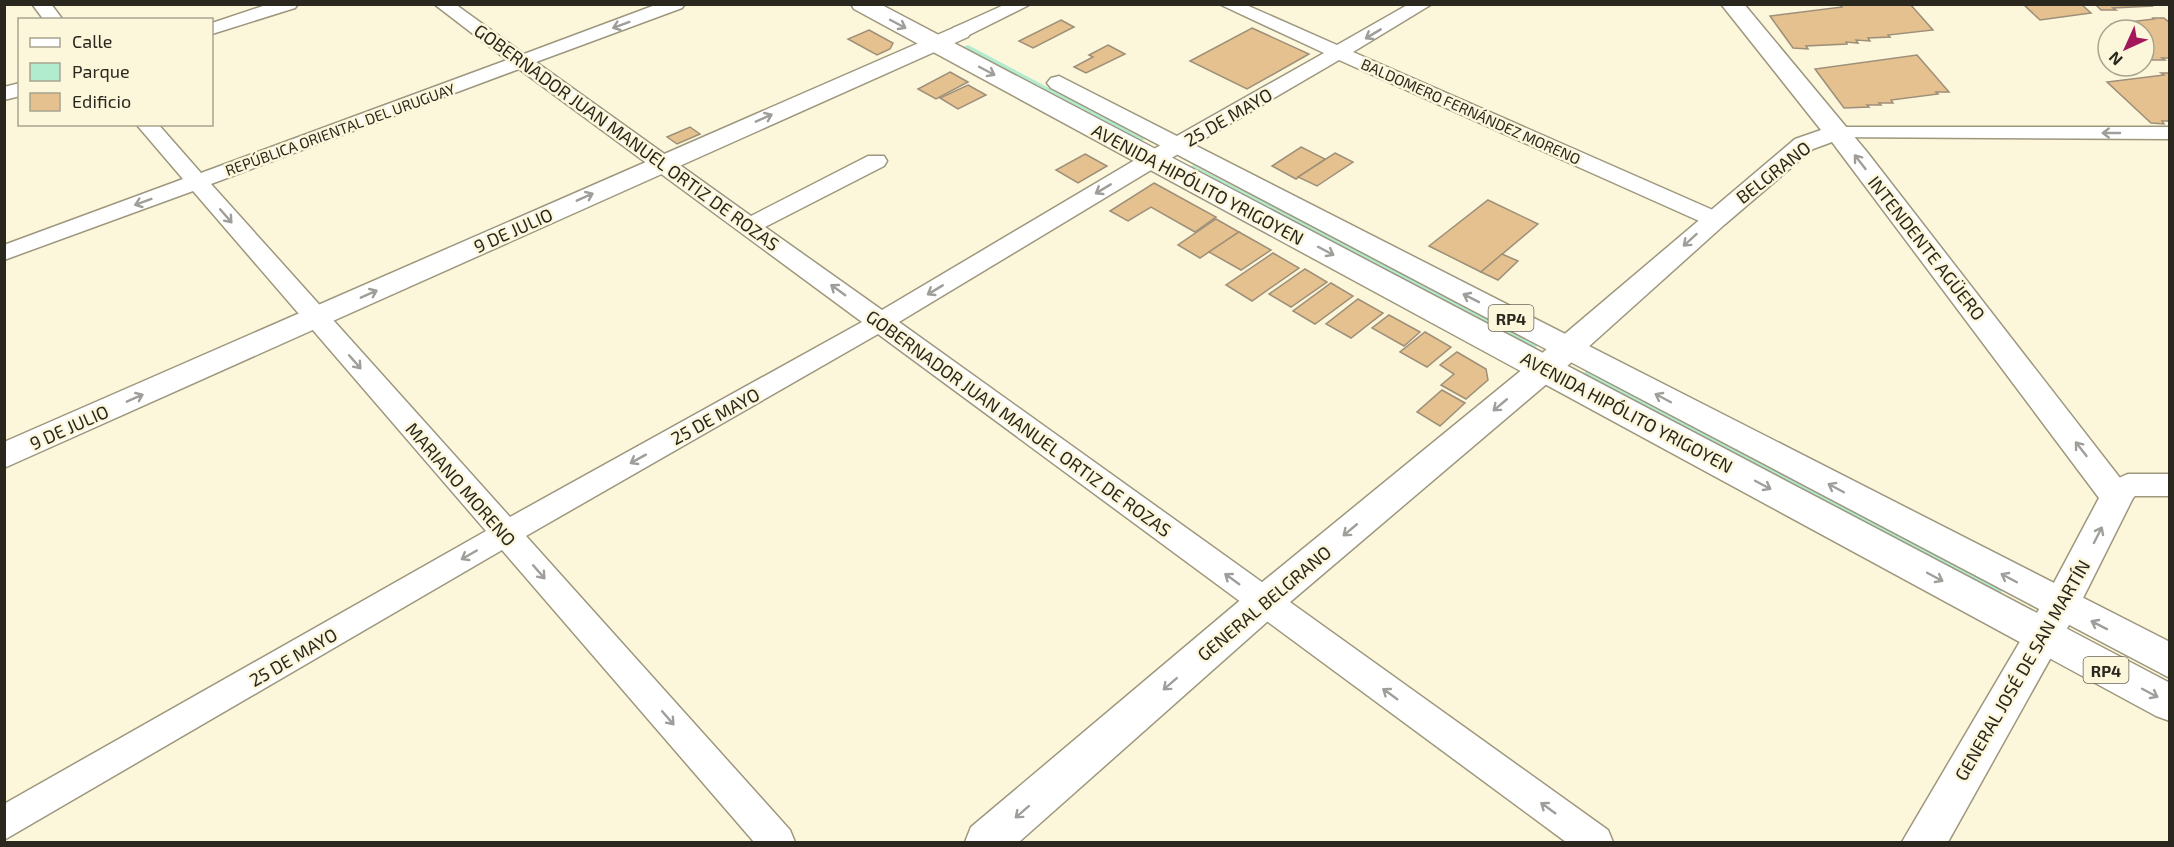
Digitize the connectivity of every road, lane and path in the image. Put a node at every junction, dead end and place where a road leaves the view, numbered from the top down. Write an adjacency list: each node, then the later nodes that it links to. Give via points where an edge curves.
1 (41, 4): 11 (street)
2 (289, 4): 12 (street)
3 (443, 4): 15 (street, GOBERNADOR JUAN MANUEL ORTIZ DE ROZAS)
4 (676, 4): 15 (street, REPÚBLICA ORIENTAL DEL URUGUAY, one-way to 15)
5 (862, 4): 13 (street, AVENIDA HIPÓLITO YRIGOYEN / RP4, one-way to 13)
6 (908, 4): 13 (street, AVENIDA HIPÓLITO YRIGOYEN / RP4)
7 (1022, 4): 13 (street, 9 DE JULIO)
8 (1228, 4): 14 (street, BALDOMERO FERNÁNDEZ MORENO)
9 (1423, 4): 14 (street, 25 DE MAYO, one-way to 14)
10 (1732, 4): 18 (street, INTENDENTE AGÜERO)
11 (52, 18)
12 (213, 29)
13 (948, 38): 20 (street, AVENIDA HIPÓLITO YRIGOYEN / RP4); 23 (street, 9 DE JULIO, one-way to 13)
14 (1340, 54): 20 (street, 25 DE MAYO); 25 (street, BALDOMERO FERNÁNDEZ MORENO)
15 (521, 61): 23 (street, GOBERNADOR JUAN MANUEL ORTIZ DE ROZAS); 24 (street, REPÚBLICA ORIENTAL DEL URUGUAY)
16 (148, 126): 24 (street, MARIANO MORENO)
17 (2169, 132): 19 (street, BELGRANO)
18 (1838, 133): 19 (street, BELGRANO, one-way to 18); 25 (street, BELGRANO, via 1804,144); 33 (street, INTENDENTE AGÜERO, one-way to 18)
19 (2147, 133): 21 (street)
20 (1165, 152): 29 (street, 25 DE MAYO, one-way to 29); 30 (street, AVENIDA HIPÓLITO YRIGOYEN / RP4)
21 (2169, 153)
22 (876, 160): 26 (street)
23 (662, 163): 26 (street, GOBERNADOR JUAN MANUEL ORTIZ DE ROZAS); 28 (street, 9 DE JULIO, one-way to 23)
24 (197, 182): 27 (street, REPÚBLICA ORIENTAL DEL URUGUAY, one-way to 27); 28 (street, MARIANO MORENO, one-way to 28)
25 (1714, 219): 30 (street, BELGRANO, one-way to 30)
26 (749, 226): 29 (street, GOBERNADOR JUAN MANUEL ORTIZ DE ROZAS, one-way to 26)
27 (4, 253)
28 (315, 317): 31 (street, 9 DE JULIO, one-way to 28); 34 (street, MARIANO MORENO, one-way to 34)
29 (881, 322): 34 (street, 25 DE MAYO, one-way to 34); 35 (street, GOBERNADOR JUAN MANUEL ORTIZ DE ROZAS, one-way to 29)
30 (1556, 358): 35 (street, GENERAL BELGRANO, one-way to 35); 36 (street, AVENIDA HIPÓLITO YRIGOYEN / RP4)
31 (4, 456)
32 (2169, 485): 33 (street, via 2128,485)
33 (2117, 496): 36 (street, GENERAL JOSÉ DE SAN MARTÍN, one-way to 33)
34 (505, 534): 39 (street, 25 DE MAYO, one-way to 39); 40 (street, MARIANO MORENO, one-way to 40)
35 (1263, 603): 41 (street, GENERAL BELGRANO, one-way to 41); 42 (street, GOBERNADOR JUAN MANUEL ORTIZ DE ROZAS, one-way to 35)
36 (2052, 620): 37 (street, AVENIDA HIPÓLITO YRIGOYEN / RP4, one-way to 36); 38 (street, AVENIDA HIPÓLITO YRIGOYEN / RP4, one-way to 38); 43 (street, GENERAL JOSÉ DE SAN MARTÍN)
37 (2169, 661)
38 (2169, 703)
39 (4, 824)
40 (777, 843)
41 (987, 843)
42 (1595, 843)
43 (1924, 843)

